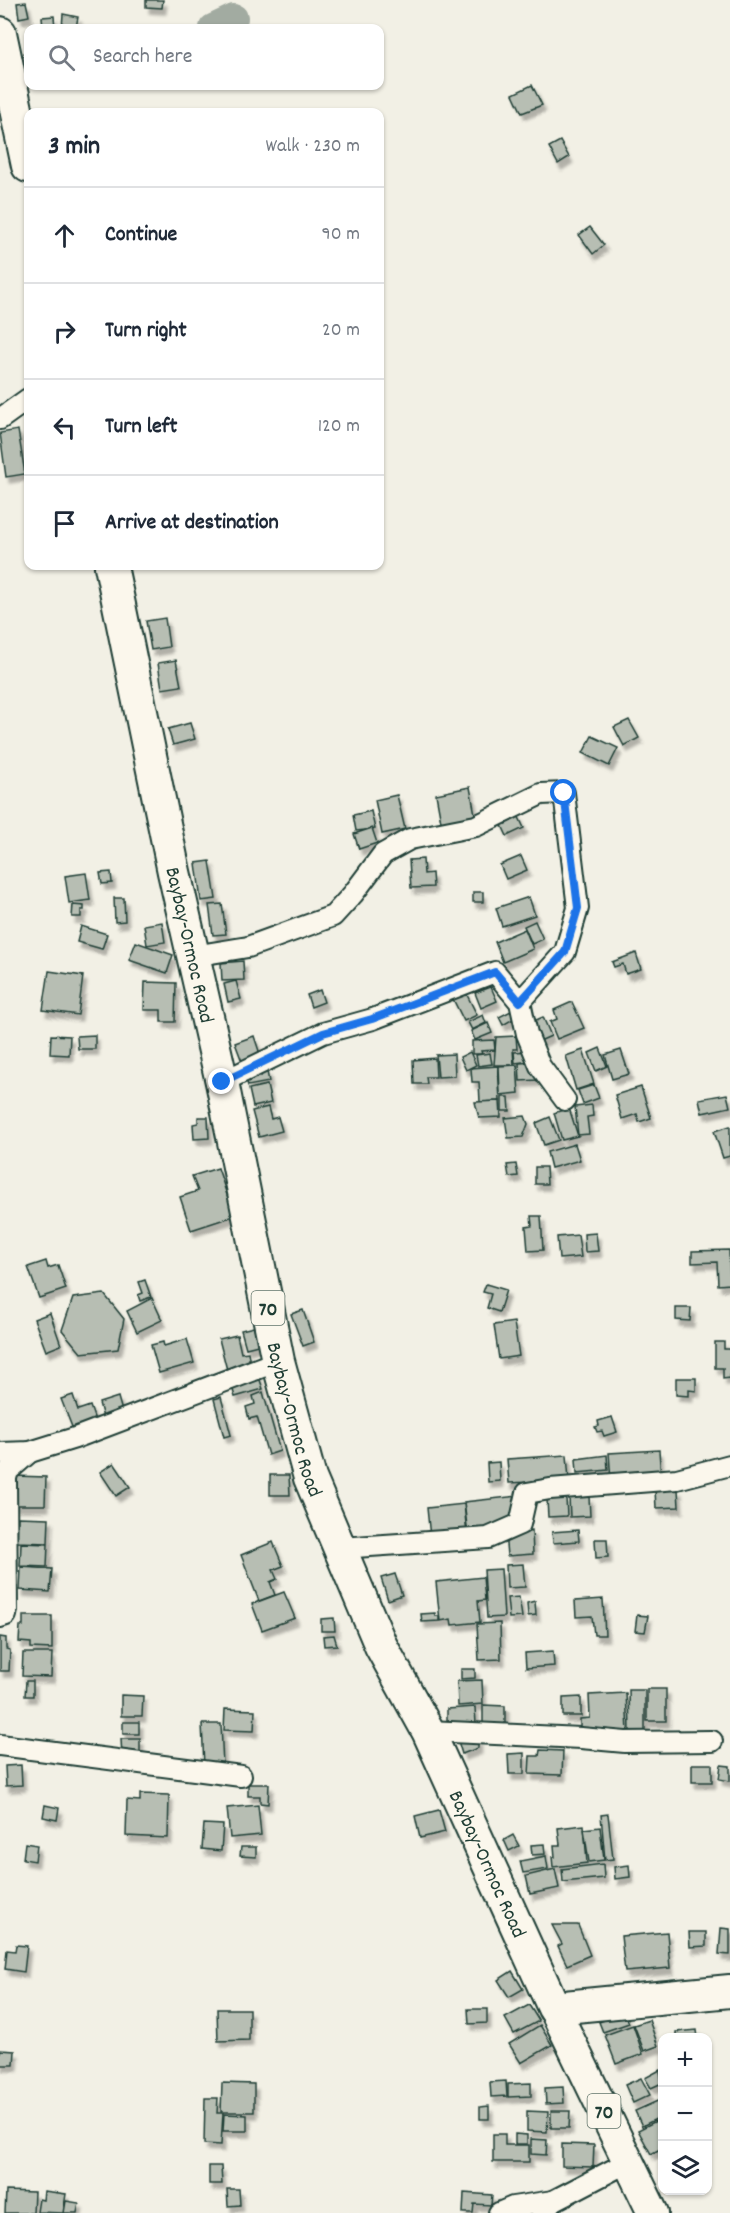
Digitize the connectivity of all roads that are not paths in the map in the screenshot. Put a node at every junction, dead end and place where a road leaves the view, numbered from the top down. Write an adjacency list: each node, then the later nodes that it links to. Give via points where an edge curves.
1 (2, 41): 2 (highway)
2 (24, 147)
3 (24, 402): 4 (street)
4 (0, 419)
5 (112, 570): 6 (highway, Baybay-Ormoc Road / 70)
6 (193, 956): 7 (street, via 248,947 333,916 382,854 410,839 476,825 541,794 564,793 578,908 565,952); 8 (highway, Baybay-Ormoc Road / 70)
7 (520, 1002): 8 (street, via 495,972 372,1019 323,1033); 9 (street, via 540,1066)
8 (222, 1082): 10 (highway, Baybay-Ormoc Road / 70)
9 (565, 1100)
10 (278, 1361): 11 (street); 14 (highway, Baybay-Ormoc Road / 70, via 310,1478)
11 (30, 1452): 12 (street); 15 (street, via 6,1478 7,1610)
12 (0, 1454)
13 (730, 1465): 14 (street, via 677,1479 527,1493 520,1524 488,1538)
14 (340, 1548): 16 (highway, Baybay-Ormoc Road / 70, via 381,1646)
15 (0, 1617)
16 (428, 1731): 17 (street, via 625,1742); 21 (highway, Baybay-Ormoc Road / 70)
17 (712, 1742)
18 (0, 1745): 19 (street)
19 (241, 1776)
20 (730, 1991): 21 (highway)
21 (554, 2008): 22 (main road, Baybay-Ormoc Road / 70)
22 (628, 2162): 23 (street); 25 (main road, Baybay-Ormoc Road / 70)
23 (548, 2207): 24 (street, via 513,2207)
24 (499, 2213)
25 (653, 2213)

